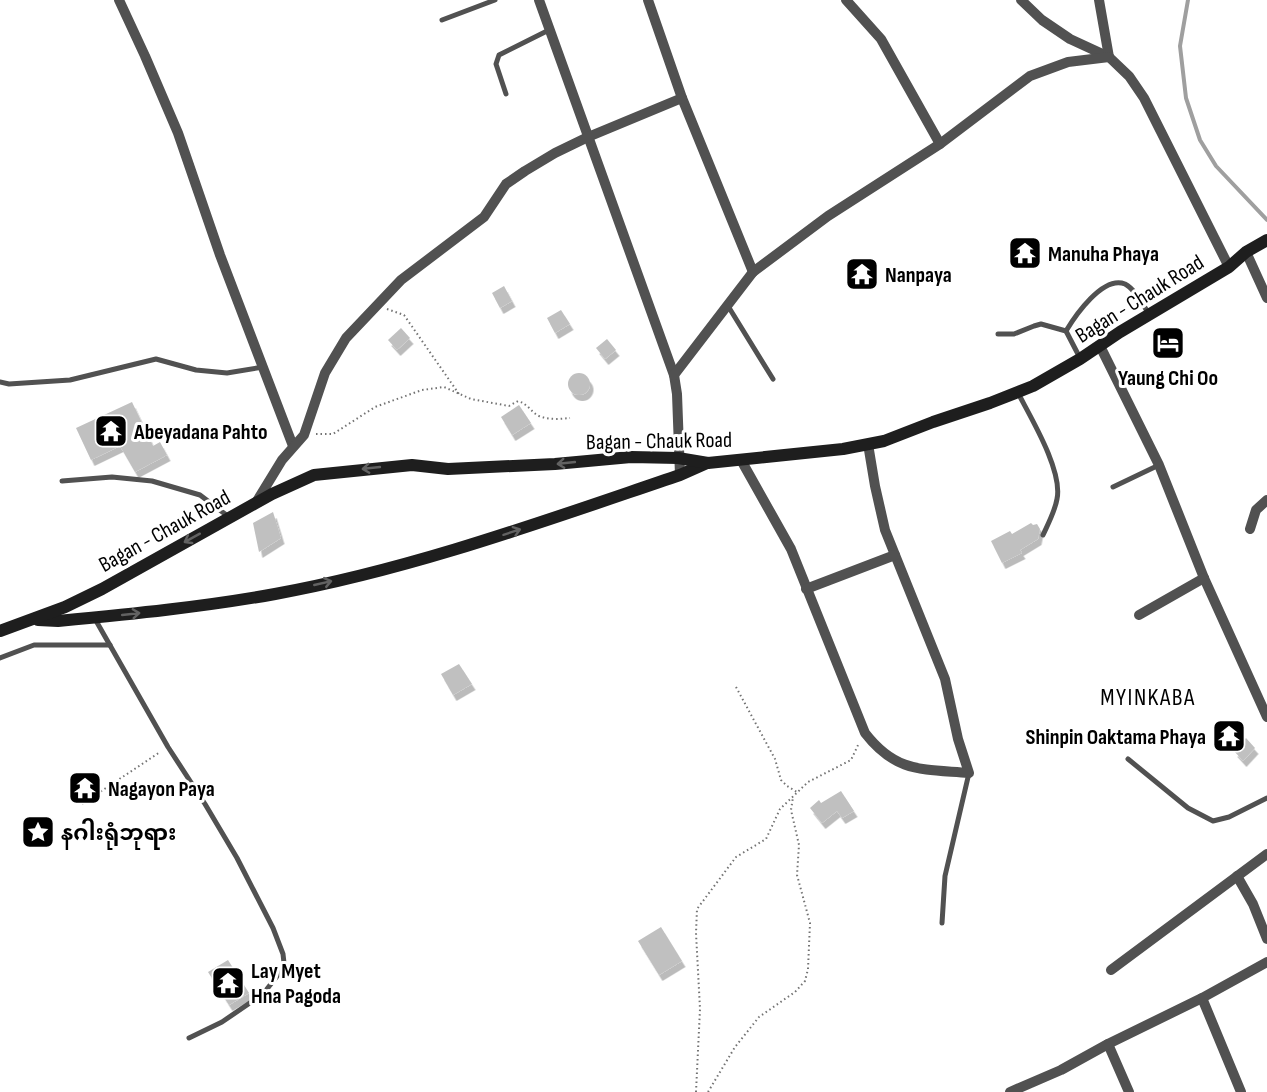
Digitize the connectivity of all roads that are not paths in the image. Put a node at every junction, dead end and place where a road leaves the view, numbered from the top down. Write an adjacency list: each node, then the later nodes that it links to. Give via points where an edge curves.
1 (119, 0): 26 (street, via 178,133)
2 (495, 0): 8 (lane)
3 (539, 0): 9 (street)
4 (648, 0): 12 (street)
5 (846, 0): 14 (street, via 881,39)
6 (1021, 0): 10 (street, via 1070,39)
7 (1099, 0): 10 (street)
8 (442, 20)
9 (550, 29): 11 (lane, via 499,55 496,64); 13 (street)
10 (1109, 57): 14 (street, via 1068,62 1030,76); 17 (street, via 1144,98)
11 (506, 93)
12 (682, 98): 13 (street); 18 (street)
13 (588, 137): 27 (street); 32 (street, via 506,184 484,217 401,280 375,305 346,338 325,373 304,435)
14 (940, 144): 18 (street, via 828,216)
15 (1267, 240): 16 (main road, Bagan - Chauk Road)
16 (1246, 252): 17 (main road, Bagan - Chauk Road); 19 (street)
17 (1228, 267): 21 (main road, Bagan - Chauk Road)
18 (753, 272): 20 (street)
19 (1267, 298)
20 (728, 306): 27 (street); 28 (lane)
21 (1149, 314): 22 (lane, via 1128,285 1114,283 1079,310); 24 (main road, Bagan - Chauk Road)
22 (1066, 331): 23 (lane, via 1041,324 1014,334); 25 (lane)
23 (998, 334)
24 (1100, 346): 25 (main road, Bagan - Chauk Road); 36 (street)
25 (1080, 359): 30 (main road, Bagan - Chauk Road)
26 (263, 367): 29 (lane, via 227,373 196,370 156,359 70,380); 32 (street)
27 (674, 375): 33 (street)
28 (773, 379)
29 (0, 382)
30 (1017, 392): 31 (main road, Bagan - Chauk Road); 44 (lane, via 1054,472 1058,498)
31 (868, 444): 34 (main road, Bagan - Chauk Road); 45 (street, via 874,486)
32 (293, 446): 41 (street)
33 (678, 459): 35 (main road, Bagan - Chauk Road); 37 (street); 41 (main road, Bagan - Chauk Road, one-way to 41, via 631,457 448,470 412,465 375,468 314,475)
34 (741, 459): 35 (main road, Bagan - Chauk Road); 47 (street, via 791,549)
35 (708, 463): 37 (main road)
36 (1159, 465): 39 (lane); 46 (street)
37 (680, 475): 49 (main road, one-way to 37, via 276,594 361,574 504,535)
38 (62, 481): 42 (lane, via 112,477 152,481 200,495)
39 (1113, 486)
40 (1267, 500): 43 (street, via 1256,510)
41 (257, 501): 42 (main road, Bagan - Chauk Road)
42 (229, 517): 50 (main road, Bagan - Chauk Road, one-way to 50, via 102,589)
43 (1250, 529)
44 (1043, 535)
45 (895, 555): 47 (street); 56 (street, via 945,679)
46 (1204, 578): 48 (street); 54 (street)
47 (806, 589): 56 (street, via 865,733 878,749 890,759 914,768)
48 (1139, 615)
49 (94, 618): 50 (main road); 52 (lane)
50 (31, 620): 51 (main road, Bagan - Chauk Road)
51 (0, 631)
52 (110, 645): 53 (lane, via 34,645); 65 (lane, via 237,858 283,954 282,970 263,994 222,1022)
53 (0, 658)
54 (1267, 717)
55 (1128, 759): 57 (lane, via 1188,808 1213,821)
56 (969, 772): 60 (lane, via 945,876)
57 (1267, 798)
58 (1267, 854): 59 (street)
59 (1237, 876): 61 (street); 63 (street)
60 (942, 924)
61 (1267, 939)
62 (1267, 962): 64 (street)
63 (1111, 970)
64 (1202, 998): 66 (street); 70 (street)
65 (189, 1038)
66 (1108, 1044): 67 (street); 69 (street)
67 (1030, 1088): 68 (street)
68 (1010, 1092)
69 (1129, 1092)
70 (1241, 1092)

